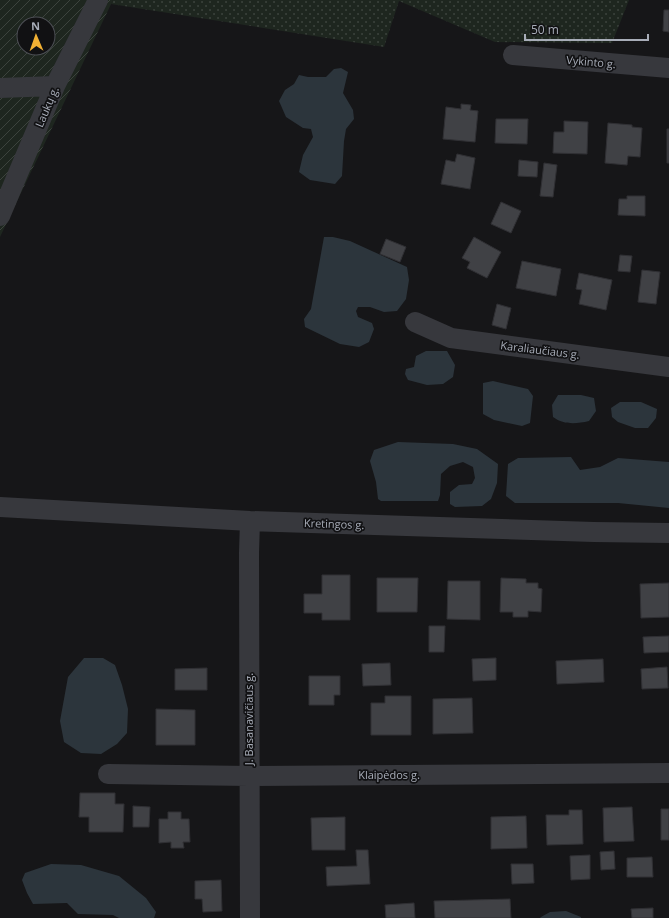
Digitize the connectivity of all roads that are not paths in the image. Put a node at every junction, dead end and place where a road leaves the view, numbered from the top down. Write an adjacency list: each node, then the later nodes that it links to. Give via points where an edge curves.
1 (98, 0): 4 (street, Laukų g.)
2 (513, 55): 3 (street, Vykinto g.)
3 (669, 68)
4 (55, 86): 5 (street); 6 (street, Laukų g.)
5 (0, 88)
6 (0, 216)
7 (415, 322): 8 (street, Karaliaučiaus g., via 451,338)
8 (669, 367)
9 (0, 507): 10 (street, Kretingos g.)
10 (250, 521): 11 (street, Kretingos g.); 14 (street, J. Basanavičiaus g.)
11 (669, 533)
12 (669, 773): 14 (street, Klaipėdos g.)
13 (108, 774): 14 (street, Klaipėdos g.)
14 (249, 776): 15 (street, J. Basanavičiaus g.)
15 (250, 918)

